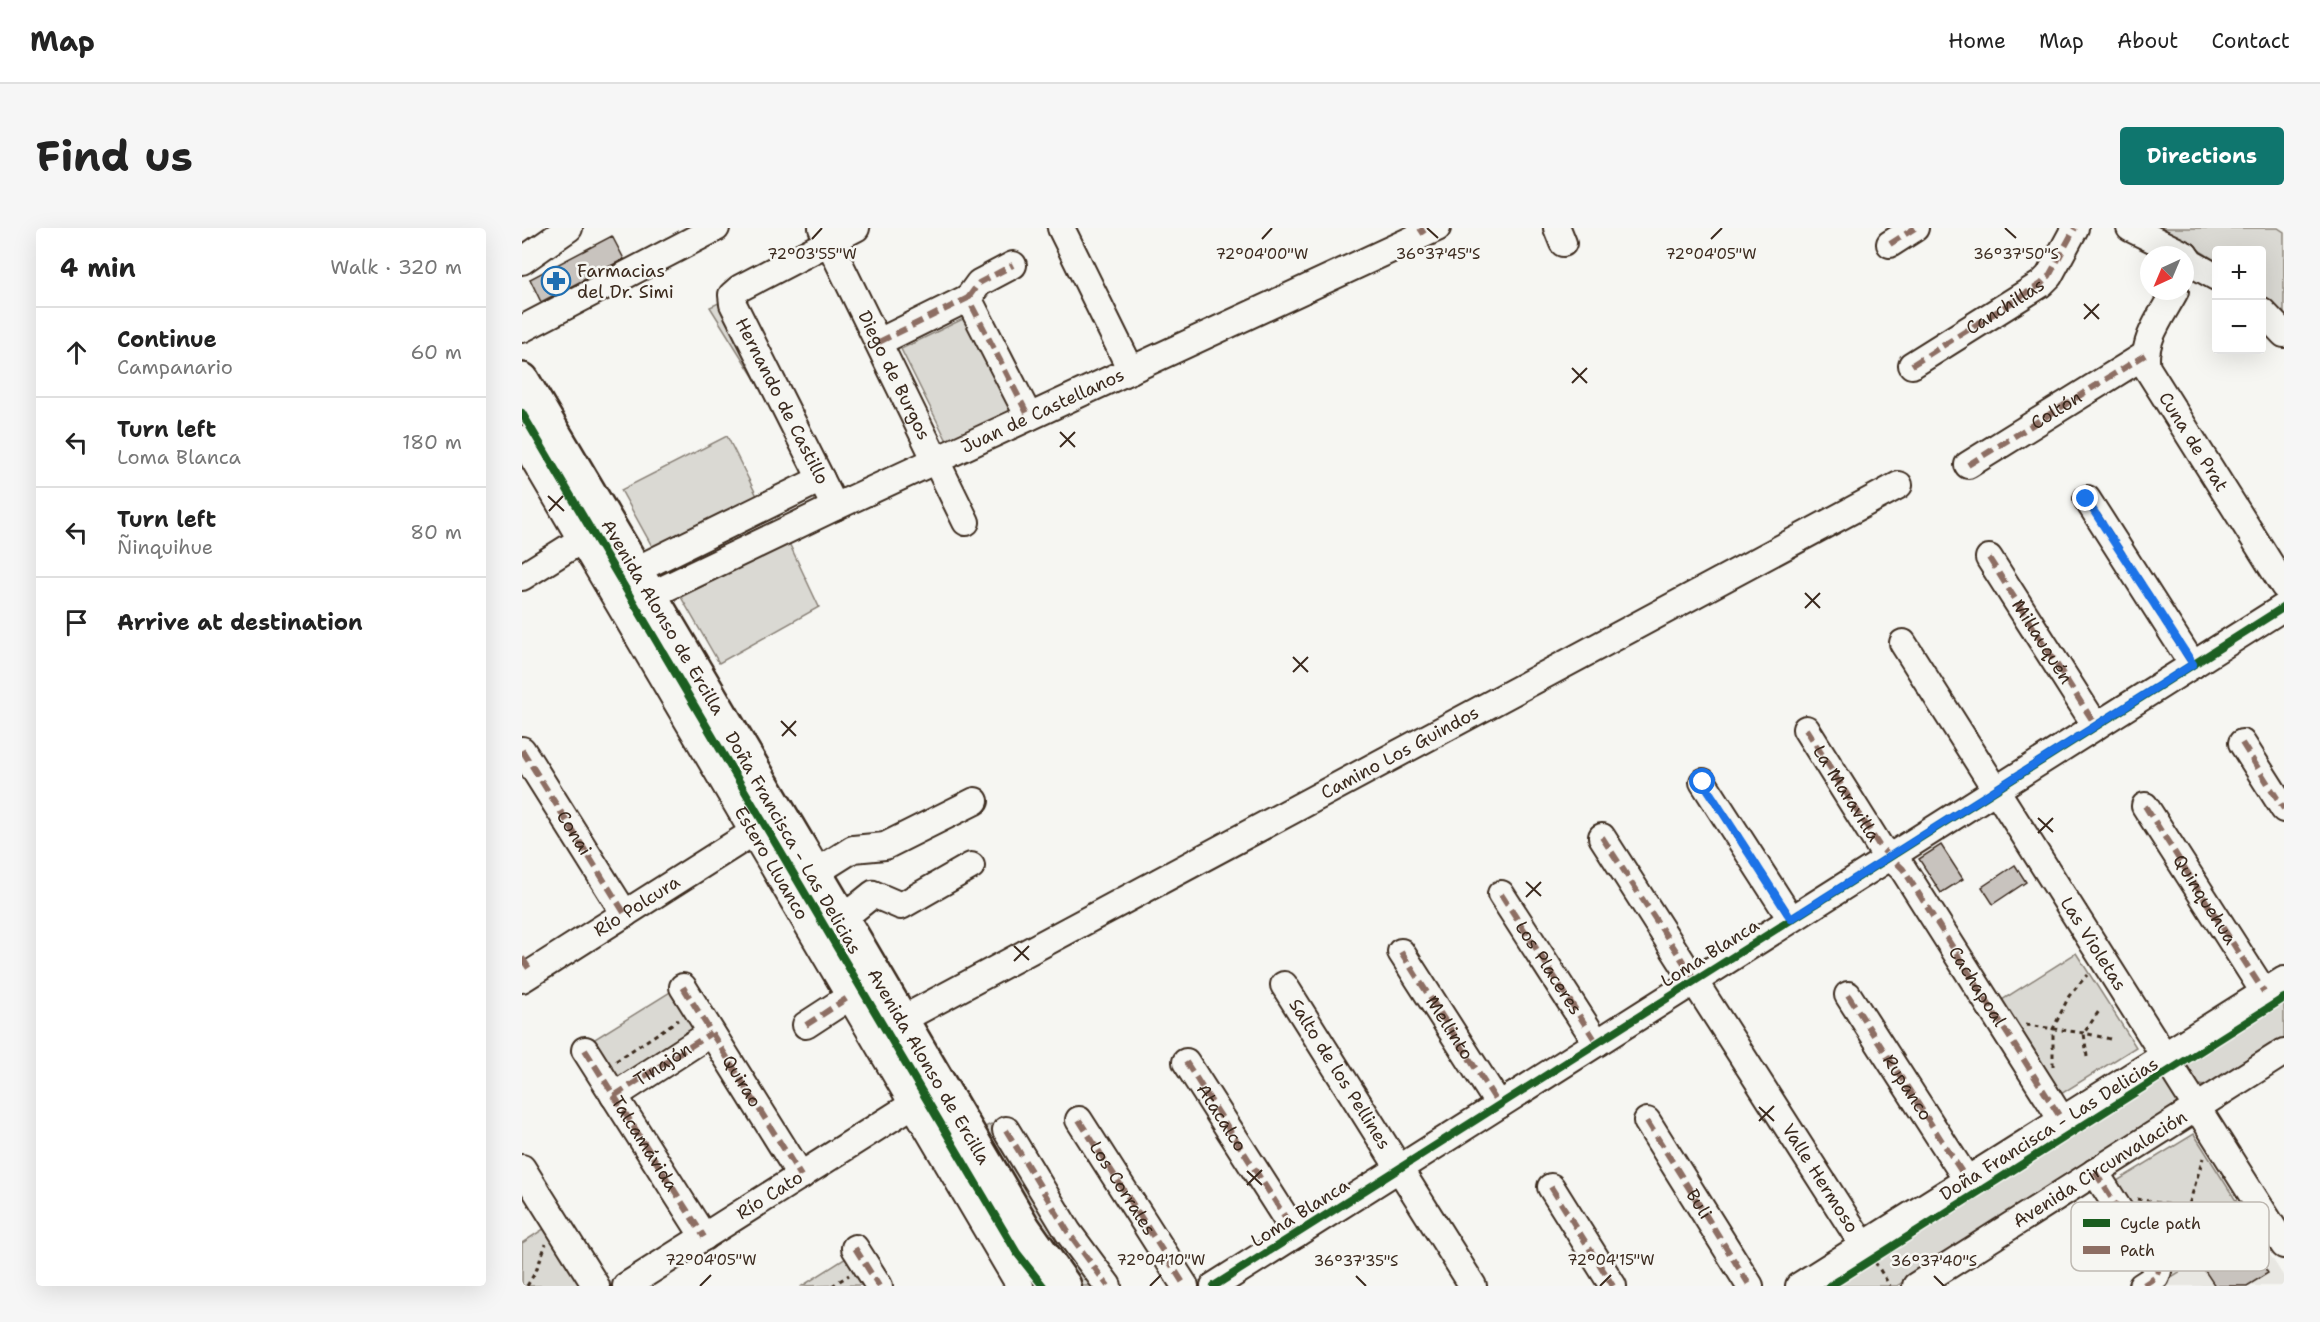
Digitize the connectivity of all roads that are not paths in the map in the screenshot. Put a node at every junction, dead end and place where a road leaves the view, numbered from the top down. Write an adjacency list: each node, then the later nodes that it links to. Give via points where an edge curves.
1 (569, 228): 12 (street)
2 (716, 228): 19 (street)
3 (856, 228): 9 (street)
4 (1061, 228): 24 (street)
5 (1915, 228): 10 (street)
6 (2075, 228): 23 (street, Canchillas, via 2041,284)
7 (2130, 228): 11 (street)
8 (1427, 230): 24 (street, Juan de Castellanos)
9 (826, 235): 21 (street, Diego de Burgos); 30 (street, Hernando de Castillo, via 732,295 733,304)
10 (1890, 244)
11 (2161, 246)
12 (522, 261)
13 (1013, 265): 16 (street, via 979,283)
14 (2194, 265): 15 (street)
15 (2212, 274)
16 (968, 298): 21 (street); 26 (street)
17 (2170, 300): 22 (street)
18 (2266, 315): 20 (street)
19 (522, 328)
20 (2284, 334)
21 (879, 342): 28 (street, Diego de Burgos)
22 (2145, 356): 29 (street, Coltón); 39 (street, Cuna de Prat, via 2150,374)
23 (1912, 365)
24 (1131, 370): 26 (street, Juan de Castellanos)
25 (522, 380): 38 (main road, Avenida Alonso de Ercilla)
26 (1029, 417): 28 (street, Juan de Castellanos)
27 (522, 439): 35 (street, Estero Lluanco)
28 (936, 460): 33 (street, Juan de Castellanos); 34 (street, Diego de Burgos)
29 (1968, 465)
30 (821, 478): 33 (street, Hernando de Castillo); 38 (street)
31 (1899, 485): 69 (street, Camino Los Guindos)
32 (2086, 499): 42 (street)
33 (835, 507): 38 (street, Juan de Castellanos)
34 (966, 522)
35 (580, 540): 37 (street); 52 (street, Estero Lluanco)
36 (1989, 558): 43 (street, Millauquén)
37 (522, 577)
38 (642, 584): 56 (main road, Avenida Alonso de Ercilla)
39 (2284, 586)
40 (2284, 607): 42 (street, Loma Blanca)
41 (1903, 643): 48 (street, Las Violetas)
42 (2193, 664): 43 (street, Loma Blanca)
43 (2096, 726): 48 (street, Loma Blanca)
44 (1806, 729): 54 (street, La Maravilla, via 1880,847)
45 (2242, 743): 51 (street)
46 (522, 750): 58 (street, Conai)
47 (1703, 782): 60 (street)
48 (1996, 790): 54 (street, Loma Blanca); 75 (street, Las Violetas)
49 (975, 801): 56 (street, via 885,846 853,849)
50 (2145, 806): 65 (street, Quinquehua)
51 (2284, 809)
52 (752, 833): 58 (street, Río Polcura); 67 (street, Estero Lluanco)
53 (1602, 837): 63 (street, Valle Hermoso)
54 (1891, 856): 60 (street, Loma Blanca); 82 (street, Cachapoal, via 1903,869)
55 (971, 866): 59 (street, via 901,906 873,894)
56 (815, 873): 59 (main road, Avenida Alonso de Ercilla)
57 (1501, 894): 72 (street, Los Placeres)
58 (625, 914): 62 (street, Río Polcura)
59 (842, 919): 69 (main road, Avenida Alonso de Ercilla)
60 (1791, 919): 63 (street, Loma Blanca)
61 (1401, 952): 79 (street, Mellinto)
62 (525, 970)
63 (1695, 980): 72 (street, Loma Blanca); 98 (street, Valle Hermoso)
64 (1284, 985): 86 (street, Salto de los Pellines)
65 (2274, 986): 75 (street)
66 (1848, 995): 88 (street, Rupanco)
67 (849, 997): 70 (street); 78 (street, Estero Lluanco)
68 (690, 998): 71 (street, Quirao)
69 (901, 1020): 104 (main road, Avenida Alonso de Ercilla, via 1019,1220)
70 (806, 1025)
71 (711, 1033): 77 (street, Tinajón); 87 (street, Quirao)
72 (1597, 1043): 79 (street, Loma Blanca)
73 (585, 1050): 77 (street, Talcamávida)
74 (2284, 1052): 80 (street, Avenida Circunvalación)
75 (2164, 1056): 80 (street, Las Violetas); 82 (street)
76 (1186, 1062): 94 (street, Atacalco)
77 (614, 1096): 95 (street, Talcamávida)
78 (912, 1105): 87 (street, Río Cato); 103 (street, Estero Lluanco)
79 (1499, 1105): 86 (street, Loma Blanca)
80 (2197, 1108): 89 (street, Avenida Circunvalación); 92 (street, Las Violetas)
81 (1079, 1119): 106 (street, Los Corrales)
82 (2062, 1120): 88 (street)
83 (1647, 1121): 110 (street, Buli)
84 (1006, 1130): 105 (street, via 1068,1232)
85 (522, 1168): 101 (street)
86 (1399, 1168): 94 (street, Loma Blanca); 108 (street, Salto de los Pellines)
87 (801, 1176): 95 (street, Río Cato)
88 (1967, 1180): 98 (street)
89 (2102, 1183): 91 (street); 112 (street, Avenida Circunvalación)
90 (1551, 1187): 109 (street)
91 (2114, 1202)
92 (2257, 1202)
93 (2269, 1222): 96 (street, Las Violetas)
94 (1296, 1234): 107 (street, Loma Blanca)
95 (704, 1237): 102 (street, Río Cato)
96 (2284, 1245)
97 (855, 1248): 100 (street)
98 (1871, 1255): 111 (street)
99 (2158, 1271): 113 (street, via 2156,1277)
100 (875, 1285)
101 (596, 1286)
102 (626, 1286)
103 (1020, 1286)
104 (1064, 1286)
105 (1108, 1286)
106 (1185, 1286)
107 (1214, 1286)
108 (1473, 1286)
109 (1613, 1286)
110 (1750, 1286)
111 (1799, 1286)
112 (1916, 1286)
113 (2142, 1286)

